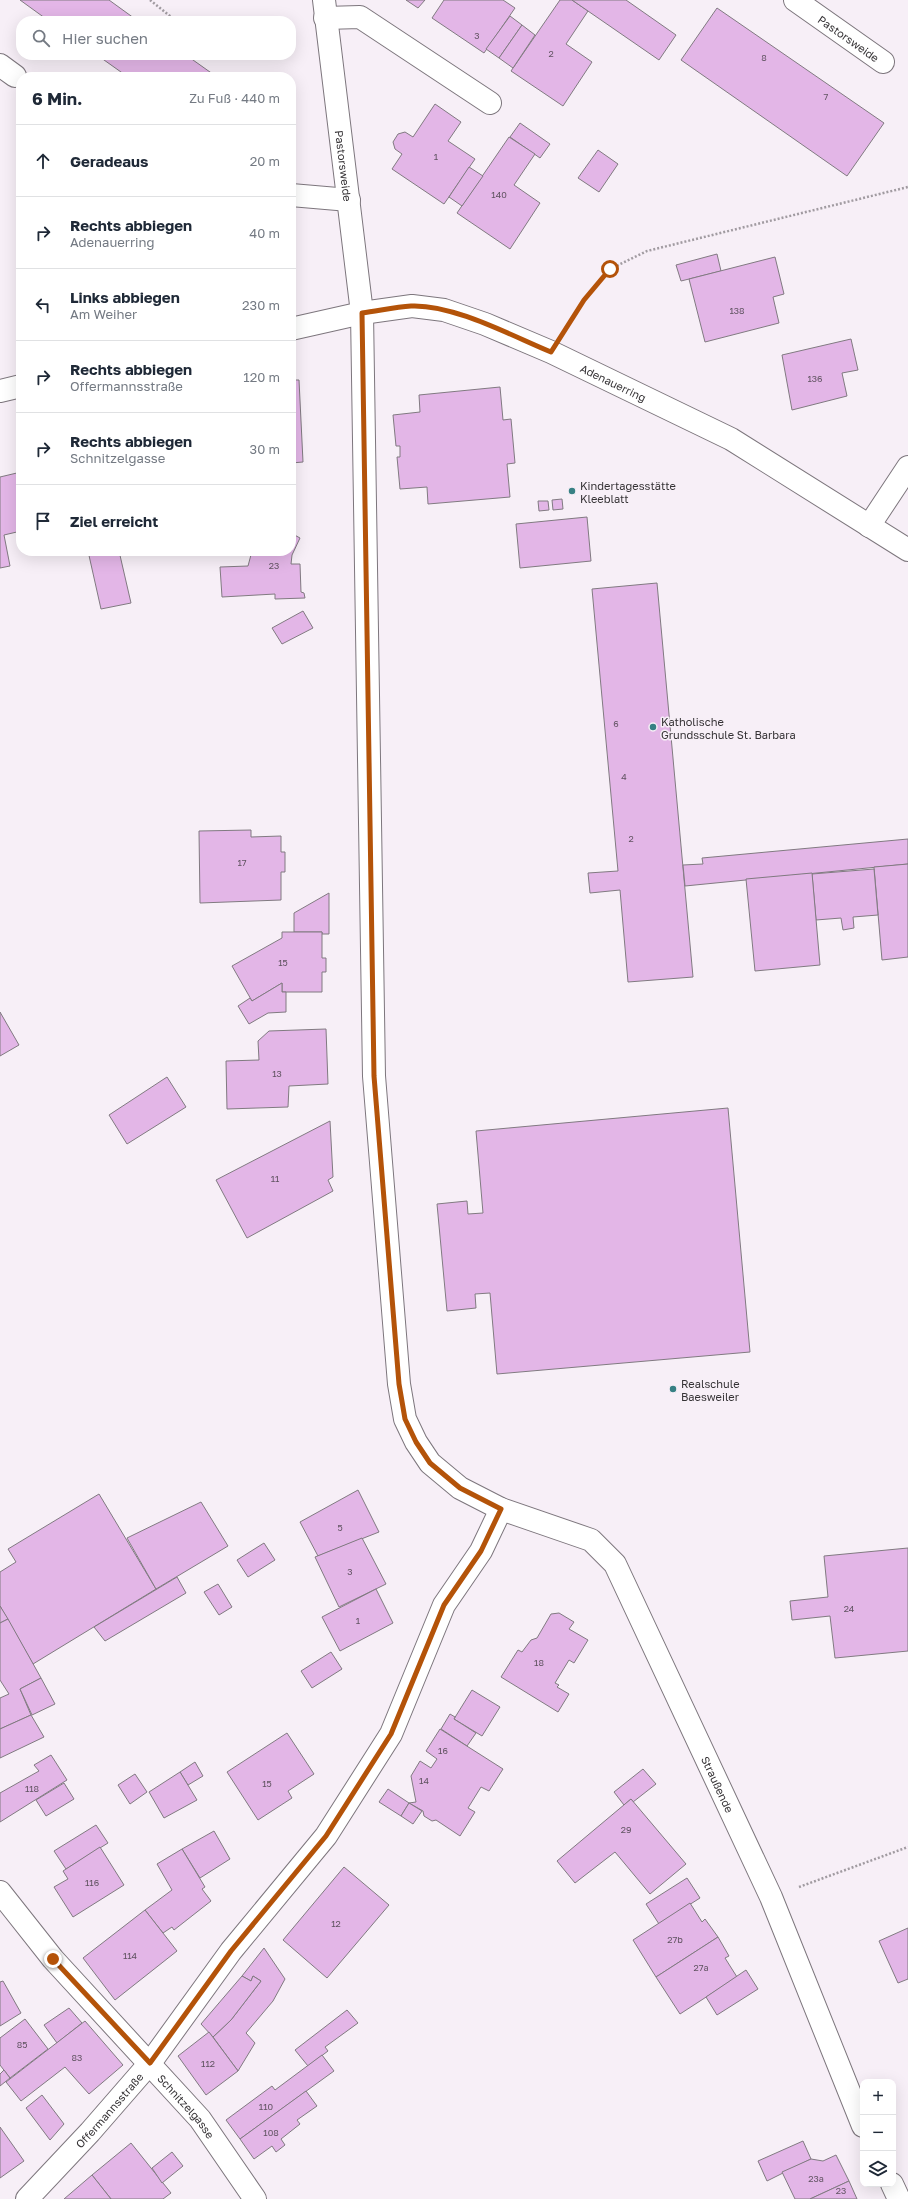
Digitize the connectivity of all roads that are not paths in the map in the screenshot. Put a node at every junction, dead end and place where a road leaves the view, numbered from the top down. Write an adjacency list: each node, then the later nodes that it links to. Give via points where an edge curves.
1 (795, 0): 3 (street, Pastorsweide)
2 (324, 9): 4 (street, Pastorsweide, via 360,17); 6 (street, Pastorsweide)
3 (883, 62)
4 (490, 103)
5 (296, 195): 6 (street)
6 (350, 200): 7 (street, Pastorsweide)
7 (362, 313): 8 (street, Adenauerring); 12 (street, Adenauerring, via 412,306 444,310 485,324 551,352 731,438); 14 (street, Pastorsweide, via 374,1076 399,1384 405,1419 430,1463 460,1488)
8 (296, 327)
9 (16, 387): 10 (street)
10 (0, 391)
11 (908, 467): 12 (street)
12 (869, 526): 13 (street, Adenauerring)
13 (908, 550)
14 (501, 1509): 16 (street, Offermannsstraße, via 481,1551 444,1605 391,1734 330,1830 231,1951); 17 (street, Straußende, via 591,1540 615,1564 771,1897)
15 (0, 1892): 16 (street, Schnitzelgasse, via 53,1959)
16 (150, 2063): 19 (street, Offermannsstraße); 20 (street, Schnitzelgasse, via 200,2119)
17 (860, 2119)
18 (893, 2187): 21 (street)
19 (27, 2199)
20 (255, 2199)
21 (899, 2199)

